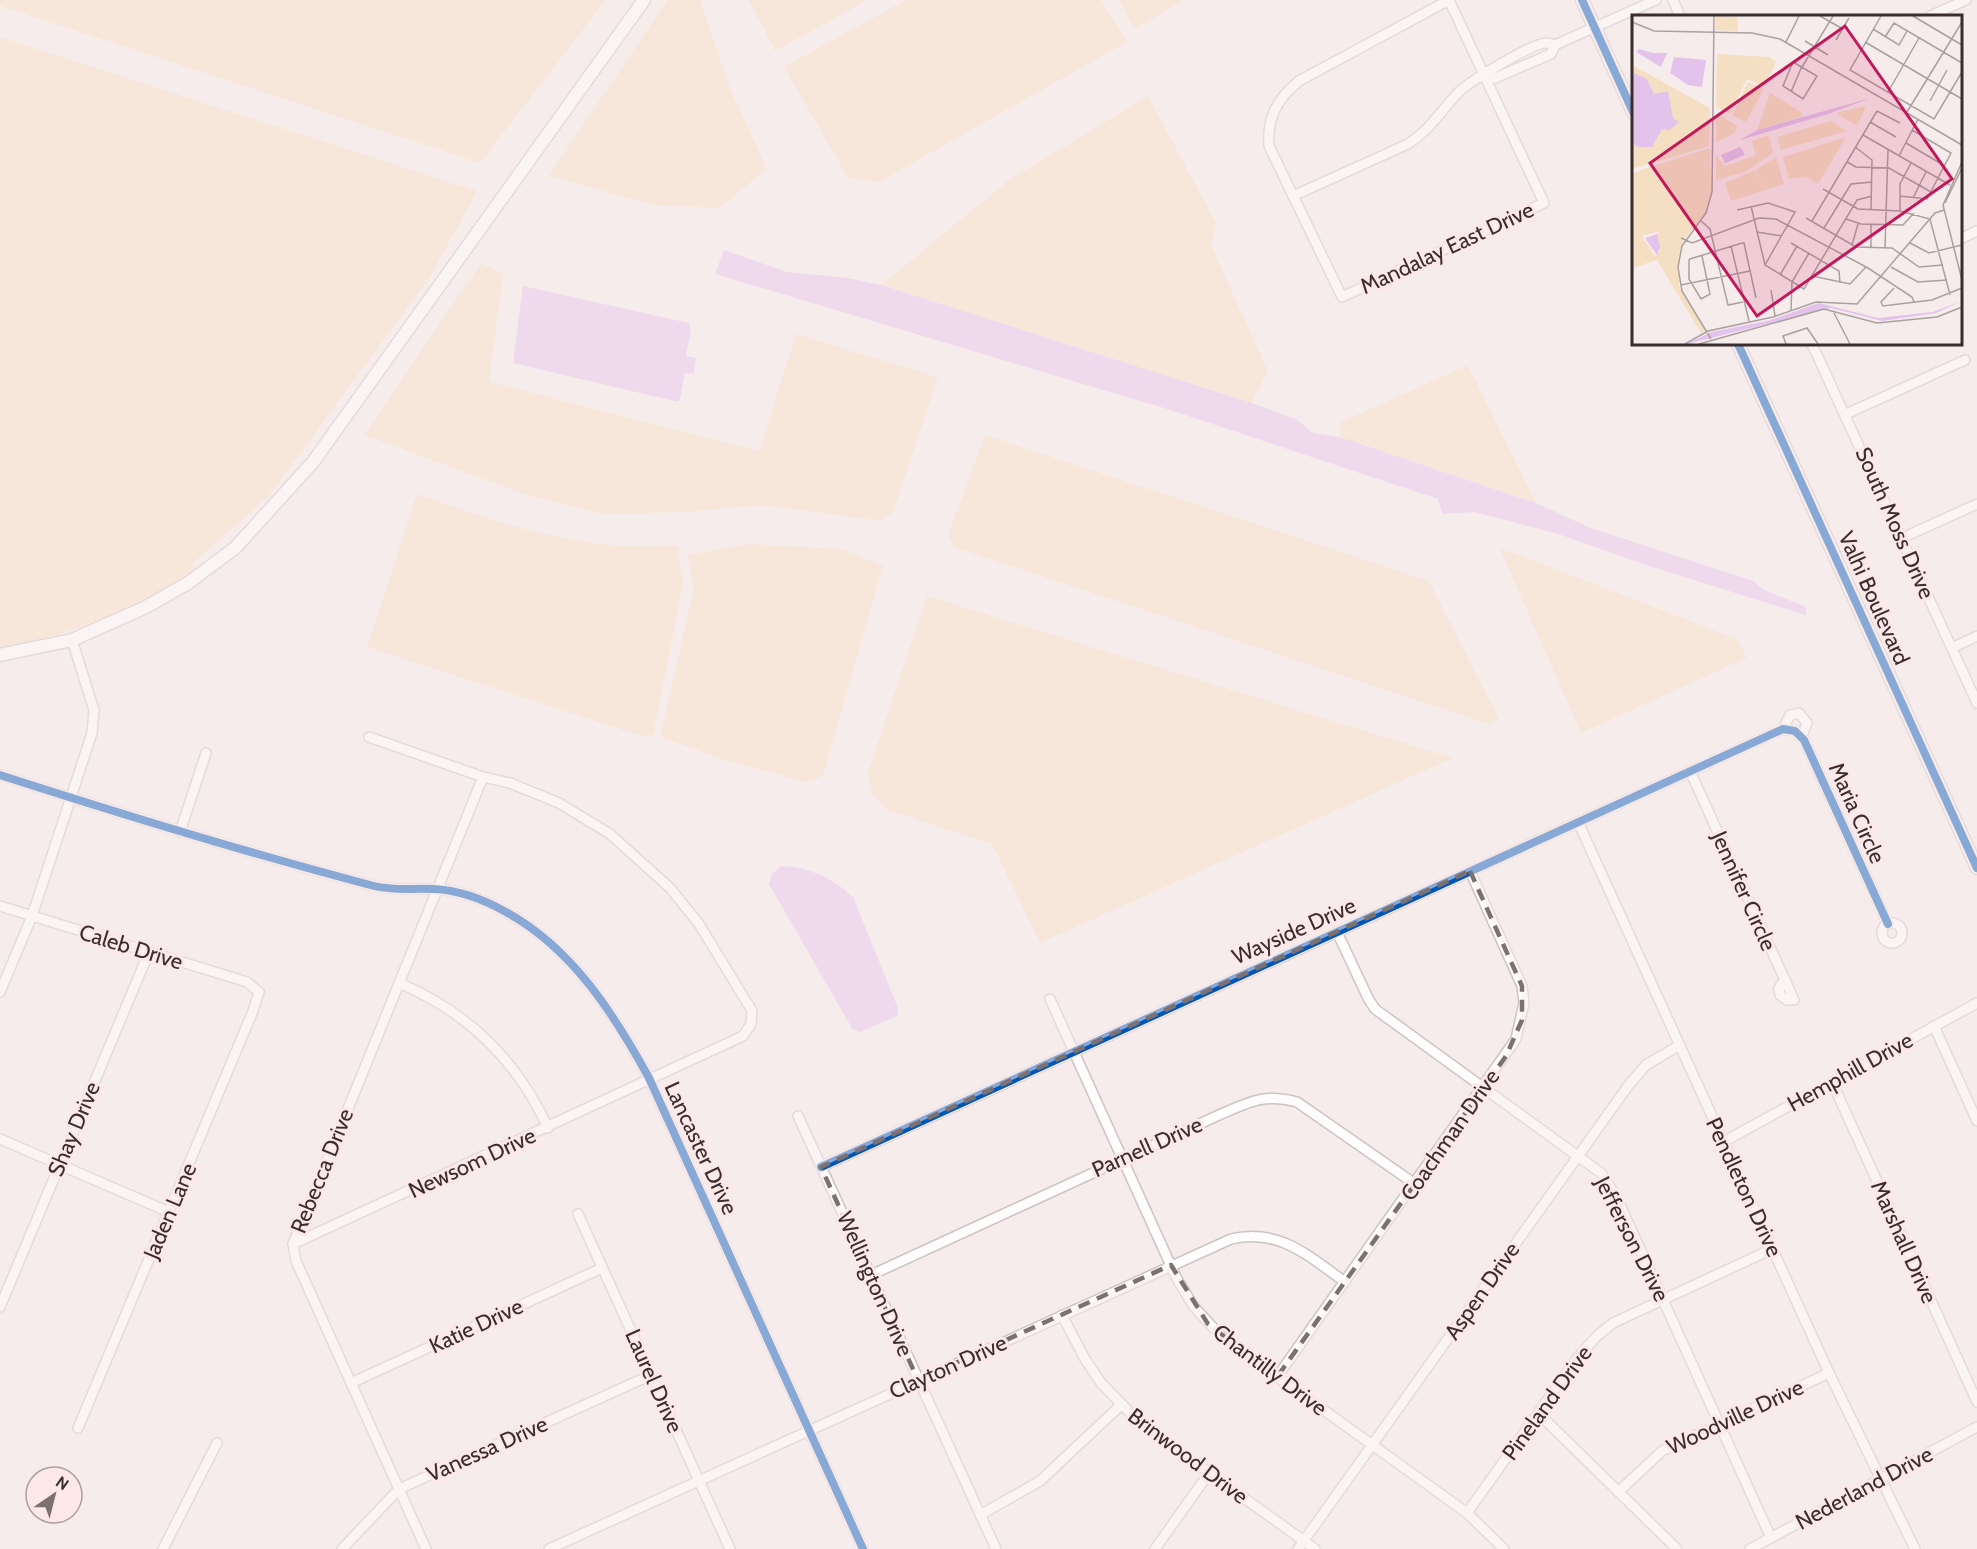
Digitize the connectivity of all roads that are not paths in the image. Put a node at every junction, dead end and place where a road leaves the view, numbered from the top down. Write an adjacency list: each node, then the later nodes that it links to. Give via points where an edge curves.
1 (644, 0): 23 (street, via 313,462 235,548 188,583 146,607)
2 (1449, 0): 11 (street, Mandalay East Drive); 13 (street, via 1299,81 1283,94 1272,112 1269,146)
3 (1582, 0): 10 (street)
4 (1656, 0): 10 (street)
5 (1673, 0): 8 (street)
6 (1966, 0): 7 (street)
7 (1943, 5): 9 (street)
8 (1680, 15)
9 (1930, 15)
10 (1594, 27): 11 (street, via 1556,45 1551,54 1495,78); 12 (street)
11 (1485, 76): 13 (street, via 1458,92 1426,133); 13 (street, Mandalay East Drive, via 1544,203 1342,297)
12 (1632, 110)
13 (1293, 196)
14 (1977, 231): 15 (street)
15 (1962, 238)
16 (1738, 345): 37 (street, Valhi Boulevard)
17 (1812, 345): 19 (street, South Moss Drive)
18 (1965, 360): 19 (street)
19 (1846, 414): 21 (street, South Moss Drive)
20 (1977, 504): 21 (street)
21 (1902, 538): 24 (street, South Moss Drive)
22 (1977, 636): 24 (street)
23 (72, 640): 25 (street); 34 (street, via 92,701 94,722)
24 (1952, 648): 26 (street, South Moss Drive)
25 (0, 655)
26 (1977, 703)
27 (1783, 729): 28 (street); 28 (street, Maria Circle, via 1790,715 1799,713 1807,723); 31 (street, Wayside Drive)
28 (1802, 736): 42 (street, Maria Circle)
29 (369, 737): 33 (street)
30 (206, 753): 36 (street)
31 (1690, 771): 35 (street, Wayside Drive); 49 (street, Jennifer Circle)
32 (0, 775): 34 (street, Lancaster Drive)
33 (483, 777): 39 (street, Rebecca Drive); 54 (street, Newsom Drive, via 510,783 559,803 610,834 670,888 692,915 752,1011 752,1024 743,1036)
34 (71, 798): 36 (street, Lancaster Drive); 41 (street)
35 (1578, 822): 38 (street, Wayside Drive); 52 (street, Pendleton Drive)
36 (180, 832): 39 (street, Lancaster Drive, via 385,889)
37 (1977, 868)
38 (1470, 871): 43 (street, Wayside Drive); 56 (street, Coachman Drive, via 1519,978 1524,1003 1516,1039)
39 (436, 889): 45 (street, Rebecca Drive); 54 (street, Lancaster Drive, via 473,895 545,939 591,985 623,1030)
40 (0, 906): 41 (street, Caleb Drive)
41 (32, 916): 44 (street, Caleb Drive); 46 (street)
42 (1888, 924)
43 (1337, 932): 53 (street, Wayside Drive); 56 (street, Jefferson Drive, via 1375,1008)
44 (149, 952): 47 (street, Caleb Drive, via 247,982); 64 (street, Shay Drive)
45 (399, 983): 59 (street, via 443,1004 485,1036 522,1079); 69 (street, Rebecca Drive)
46 (0, 992)
47 (259, 992): 67 (street, Jaden Lane)
48 (1050, 999): 53 (street, Chantilly Drive)
49 (1794, 1000)
50 (1977, 1003): 51 (street, Hemphill Drive)
51 (1934, 1026): 55 (street, Hemphill Drive); 58 (street)
52 (1680, 1046): 61 (street, Pendleton Drive); 62 (street, Aspen Drive, via 1646,1065)
53 (1073, 1051): 63 (street, Chantilly Drive); 65 (street, Wayside Drive)
54 (649, 1078): 59 (street, Newsom Drive); 89 (street, Lancaster Drive)
55 (1832, 1082): 61 (street, Hemphill Drive); 83 (street, Marshall Drive)
56 (1484, 1087): 62 (street, Jefferson Drive); 66 (street, Coachman Drive)
57 (798, 1116): 65 (street, Wellington Drive)
58 (1977, 1121)
59 (548, 1128): 69 (street, Newsom Drive)
60 (0, 1139): 64 (street)
61 (1723, 1142): 70 (street, Pendleton Drive)
62 (1579, 1155): 75 (street, Jefferson Drive, via 1601,1173 1616,1196); 91 (street, Aspen Drive)
63 (1122, 1159): 66 (street, Parnell Drive, via 1255,1099 1277,1097 1308,1109); 71 (street, Chantilly Drive); 73 (street, Parnell Drive)
64 (59, 1164): 67 (street); 76 (street, Shay Drive)
65 (821, 1167): 73 (street, Wellington Drive)
66 (1415, 1184): 74 (street, Coachman Drive)
67 (169, 1212): 88 (street, Jaden Lane)
68 (578, 1214): 72 (street, Laurel Drive)
69 (294, 1244): 82 (street, Rebecca Drive, via 296,1261)
70 (1773, 1249): 75 (street, Pineland Drive); 78 (street, Pendleton Drive)
71 (1171, 1265): 74 (street, Clayton Drive, via 1231,1239 1263,1236 1301,1251); 77 (street, Clayton Drive); 80 (street, Chantilly Drive, via 1208,1324)
72 (602, 1268): 79 (street, Laurel Drive); 82 (street, Katie Drive)
73 (871, 1275): 81 (street, Wellington Drive)
74 (1345, 1282): 80 (street, Coachman Drive)
75 (1663, 1299): 85 (street, Pineland Drive, via 1613,1323 1597,1336); 86 (street, Jefferson Drive)
76 (0, 1307)
77 (1062, 1315): 81 (street, Clayton Drive); 84 (street, Brinwood Drive, via 1085,1359)
78 (1829, 1373): 86 (street, Woodville Drive); 93 (street, Pendleton Drive)
79 (651, 1375): 94 (street, Laurel Drive); 95 (street, Vanessa Drive)
80 (1277, 1377): 91 (street, Chantilly Drive)
81 (918, 1380): 89 (street, Clayton Drive); 98 (street, Wellington Drive)
82 (351, 1383): 95 (street, Rebecca Drive)
83 (1977, 1402)
84 (1121, 1405): 92 (street, Brinwood Drive); 98 (street, via 1041,1481)
85 (1538, 1413): 96 (street); 97 (street, Pineland Drive)
86 (1719, 1423): 96 (street, Woodville Drive, via 1662,1451); 99 (street, Jefferson Drive)
87 (1977, 1427): 93 (street, Nederland Drive)
88 (78, 1428)
89 (808, 1430): 94 (street, Clayton Drive); 107 (street, Lancaster Drive)
90 (217, 1443): 102 (street)
91 (1372, 1445): 97 (street, Chantilly Drive); 100 (street, Aspen Drive)
92 (1209, 1473): 100 (street, Brinwood Drive); 109 (street)
93 (1879, 1480): 99 (street, Nederland Drive); 114 (street, Pendleton Drive)
94 (699, 1481): 101 (street, Clayton Drive); 106 (street, Laurel Drive)
95 (399, 1489): 103 (street, Vanessa Drive); 104 (street, Rebecca Drive)
96 (1618, 1492): 112 (street)
97 (1467, 1513): 111 (street, Chantilly Drive)
98 (980, 1515): 108 (street, Wellington Drive)
99 (1772, 1538): 113 (street, Nederland Drive)
100 (1300, 1545): 110 (street, Brinwood Drive)
101 (564, 1546): 105 (street, Clayton Drive)
102 (163, 1549)
103 (342, 1549)
104 (426, 1549)
105 (549, 1549)
106 (730, 1549)
107 (863, 1549)
108 (996, 1549)
109 (1155, 1549)
110 (1315, 1549)
111 (1504, 1549)
112 (1677, 1549)
113 (1750, 1549)
114 (1915, 1549)

